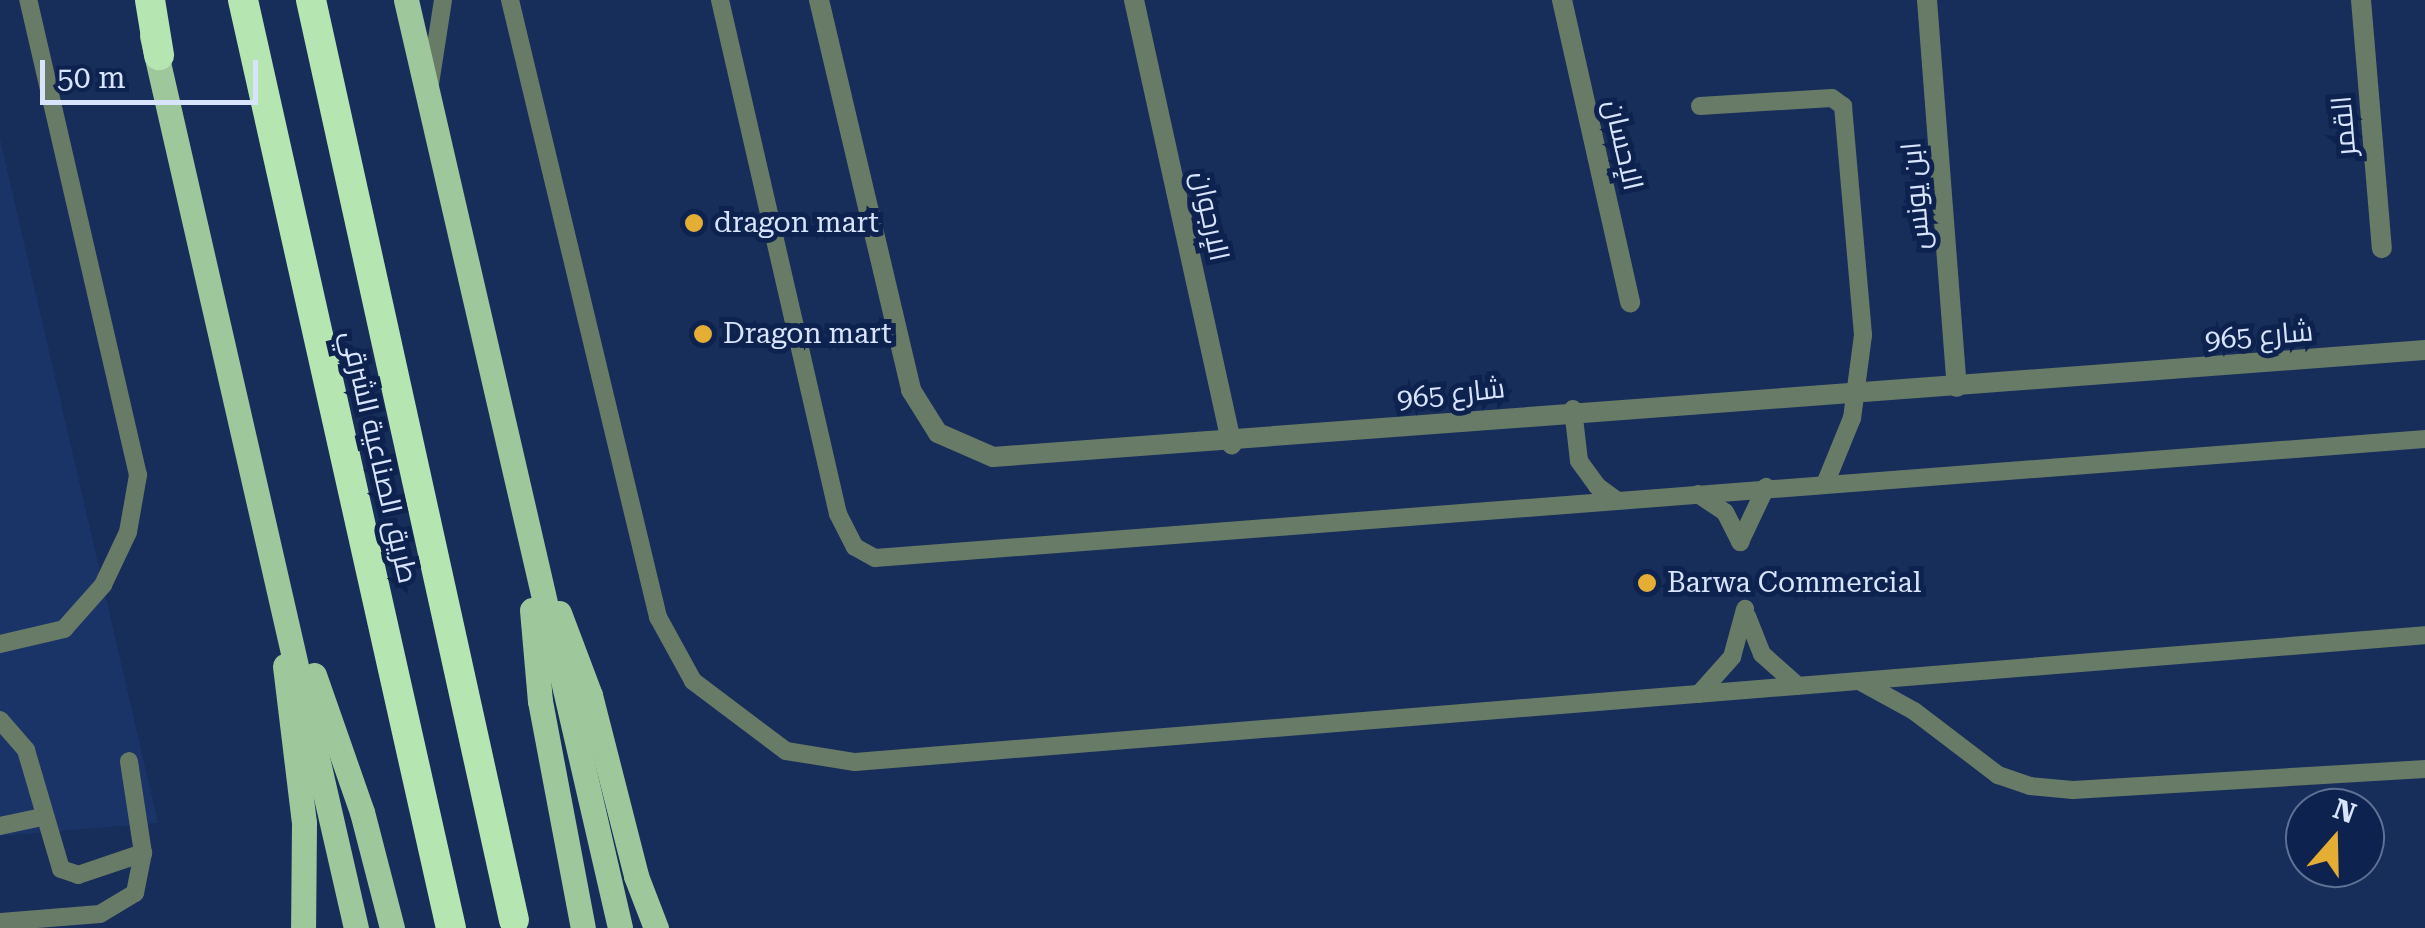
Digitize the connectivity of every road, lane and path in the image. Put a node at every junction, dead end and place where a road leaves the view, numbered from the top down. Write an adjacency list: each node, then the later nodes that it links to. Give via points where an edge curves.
1 (28, 0): 33 (lane, via 138,475 128,532 104,585 64,629)
2 (139, 0): 15 (main road)
3 (150, 0): 15 (highway)
4 (243, 0): 48 (highway, طريق الصناعية الشرقي)
5 (311, 0): 43 (highway, طريق الصناعية الشرقي)
6 (406, 0): 16 (main road)
7 (443, 0): 16 (lane)
8 (510, 0): 36 (lane, via 658,618 694,681 786,751 855,762)
9 (720, 0): 29 (lane, via 838,514 855,547 875,558 900,558)
10 (819, 0): 25 (street, شارع 965, via 903,363 938,434 993,457)
11 (1134, 0): 25 (street, الإرجوان)
12 (1562, 0): 19 (street, الإحسان)
13 (1927, 0): 21 (street, ابن يونس)
14 (2362, 0): 18 (street, القمر)
15 (159, 55): 31 (main road)
16 (428, 100): 30 (main road)
17 (1700, 106): 22 (lane, via 1832,98 1843,106 1863,316)
18 (2382, 248)
19 (1630, 302)
20 (2425, 350): 21 (street, شارع 965)
21 (1956, 387): 22 (street, شارع 965)
22 (1856, 394): 23 (street, شارع 965); 26 (lane, via 1846,442)
23 (1573, 409): 25 (street, شارع 965); 29 (lane, via 1579,461)
24 (2425, 439): 26 (lane)
25 (1232, 444)
26 (1825, 484): 27 (lane)
27 (1766, 487): 28 (lane); 28 (lane, via 1740,542 1725,512)
28 (1697, 494): 29 (lane)
29 (1615, 499)
30 (526, 525): 49 (main road, via 540,701); 50 (main road); 51 (main road, via 590,694 636,876)
31 (276, 566): 45 (main road, via 304,823); 46 (main road); 47 (main road, via 362,812)
32 (2425, 636): 34 (lane)
33 (0, 644)
34 (1859, 682): 35 (lane); 39 (lane, via 1888,693 1998,776 2030,786 2073,790)
35 (1798, 686): 36 (lane); 36 (lane, via 1762,654 1746,608 1732,657)
36 (1699, 694)
37 (0, 720): 40 (lane, via 20,738)
38 (129, 760): 42 (lane)
39 (2425, 770)
40 (42, 816): 41 (lane); 42 (lane, via 55,862 69,873)
41 (0, 826)
42 (143, 853): 44 (lane, via 136,893 120,907)
43 (514, 920)
44 (0, 922)
45 (303, 928)
46 (356, 928)
47 (392, 928)
48 (451, 928)
49 (583, 928)
50 (620, 928)
51 (656, 928)

